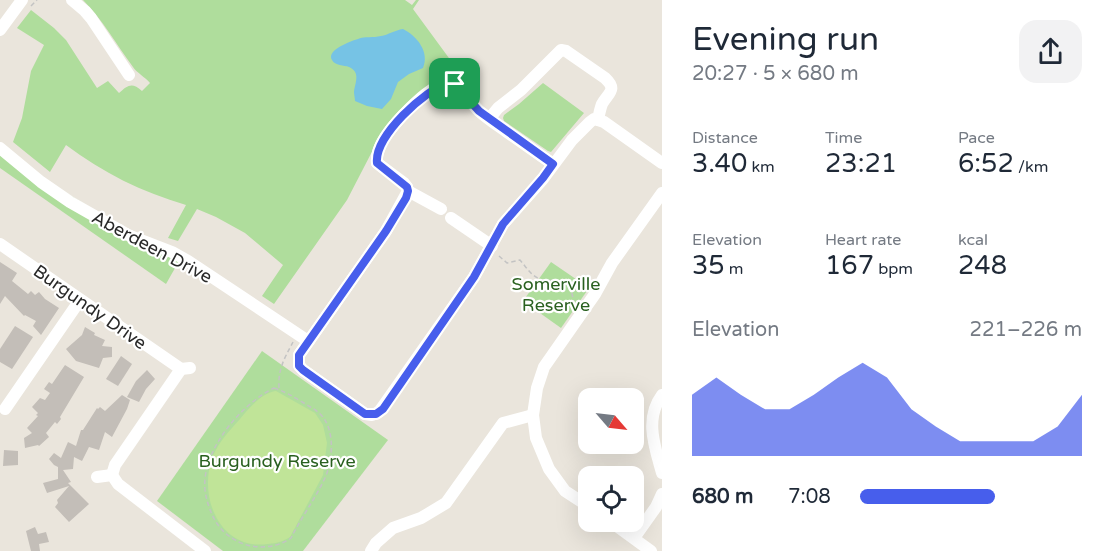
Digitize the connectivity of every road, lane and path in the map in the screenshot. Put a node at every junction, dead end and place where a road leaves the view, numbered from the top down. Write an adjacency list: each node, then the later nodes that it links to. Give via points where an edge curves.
1 (72, 0): 4 (street, via 91,18)
2 (16, 2): 3 (street)
3 (1, 26)
4 (129, 75)
5 (489, 119): 6 (street, via 561,50 611,83); 9 (street); 10 (street, via 449,82 413,106 395,124 376,156 377,163 404,183)
6 (598, 120): 8 (street); 9 (street, via 590,122)
7 (0, 148): 18 (street, Aberdeen Drive, via 70,202 128,235 188,261)
8 (662, 163)
9 (553, 164): 15 (street, via 503,224)
10 (408, 191): 12 (street); 19 (street, via 386,231)
11 (662, 193): 17 (street, via 612,263)
12 (441, 209)
13 (452, 218): 15 (street)
14 (0, 244): 16 (street, Burgundy Drive)
15 (490, 248): 17 (path, via 507,263 520,260 526,270 542,279 566,283 574,301); 19 (street, via 474,277 376,414 365,414 299,366 299,355)
16 (80, 300): 22 (street); 25 (street, Burgundy Drive, via 185,369 115,465)
17 (584, 311): 23 (street, via 544,368)
18 (297, 333): 19 (street, Aberdeen Drive); 20 (path, via 280,368)
19 (308, 341)
20 (279, 389): 31 (path, via 321,414 330,436 329,465 291,538 282,544); 31 (path, via 262,394 233,422 211,455 206,474 207,501 220,529 242,543)
21 (662, 395): 24 (street, via 651,424)
22 (5, 410)
23 (532, 416): 28 (street, via 549,469 565,490); 34 (street, via 503,423 446,503 393,528)
24 (662, 473)
25 (112, 475): 26 (street); 32 (street, via 118,484)
26 (97, 477)
27 (662, 494): 30 (street)
28 (578, 499)
29 (625, 532): 30 (street)
30 (634, 538): 35 (street)
31 (259, 547): 33 (path)
32 (205, 551)
33 (260, 551)
34 (371, 551)
35 (651, 551)

